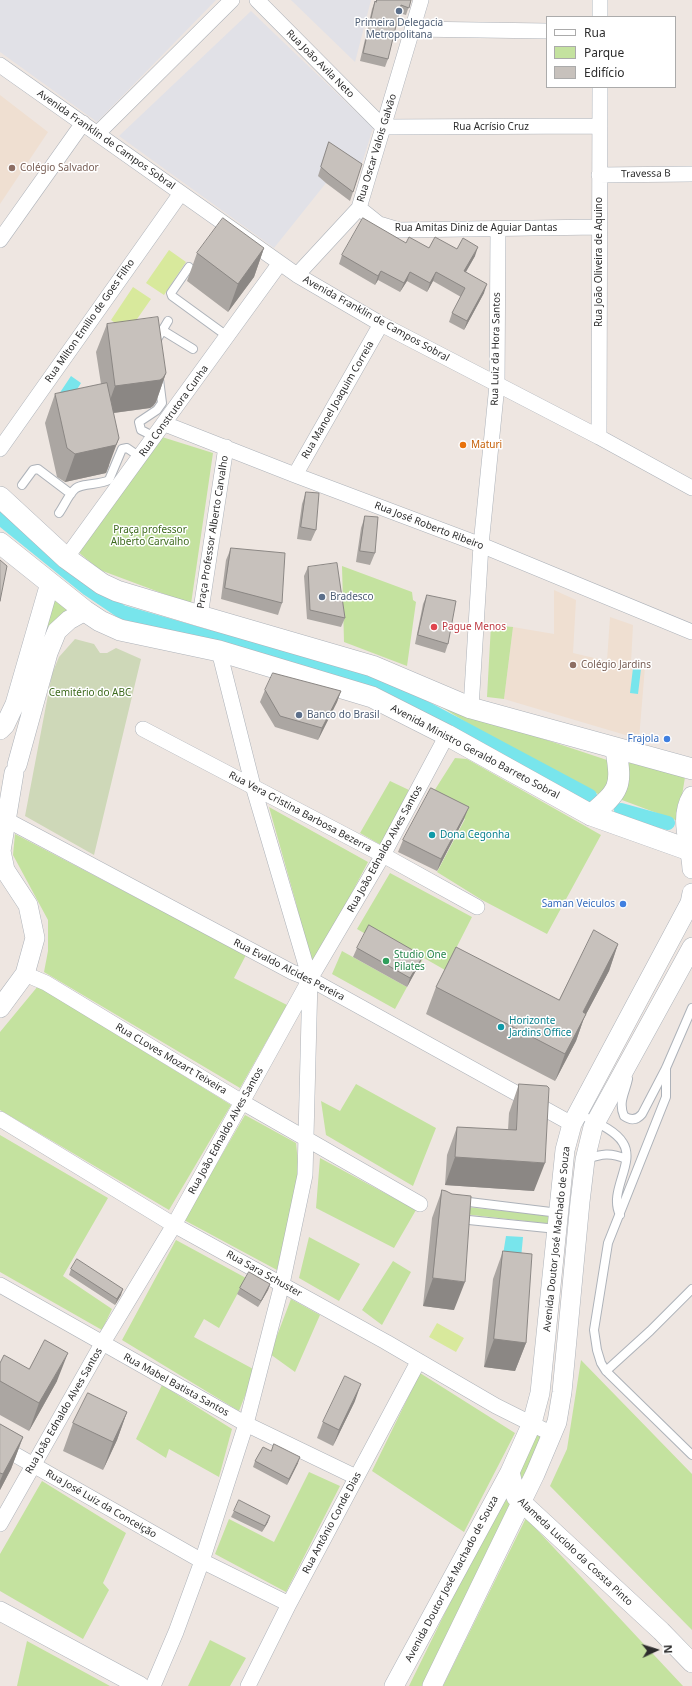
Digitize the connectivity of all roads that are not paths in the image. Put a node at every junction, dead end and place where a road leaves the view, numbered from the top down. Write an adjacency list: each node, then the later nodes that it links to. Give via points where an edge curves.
1 (232, 0): 13 (street)
2 (257, 0): 12 (street, Rua João Avila Neto)
3 (421, 0): 6 (street, Rua Oscar Valois Galvão)
4 (600, 0): 5 (street)
5 (600, 16)
6 (412, 29): 7 (street); 12 (street, Rua Oscar Valois Galvão)
7 (546, 31)
8 (0, 65): 10 (street, Avenida Franklin de Campos Sobral)
9 (600, 88): 11 (street, Rua João Oliveira de Aquino)
10 (83, 123): 13 (street, Avenida Franklin de Campos Sobral); 20 (street)
11 (600, 126): 12 (street, Rua Acrísio Cruz); 15 (street, Rua João Oliveira de Aquino)
12 (383, 128): 17 (street, Rua Oscar Valois Galvão)
13 (98, 133): 16 (street, Avenida Franklin de Campos Sobral)
14 (692, 174): 15 (street, Travessa B)
15 (600, 175): 18 (street, Rua João Oliveira de Aquino)
16 (181, 193): 21 (street, Avenida Franklin de Campos Sobral); 36 (street, Rua Milton Emilio de Goes Filho)
17 (359, 208): 19 (street, Rua Amitas Diniz de Aguiar Dantas, via 379,224 399,230); 23 (street, Rua Oscar Valois Galvão)
18 (599, 227): 19 (street, Rua Amitas Diniz de Aguiar Dantas); 34 (street, Rua João Oliveira de Aquino)
19 (498, 230): 31 (street, Rua Luiz da Hora Santos)
20 (0, 240)
21 (280, 263): 23 (street, Avenida Franklin de Campos Sobral); 27 (street, Rua Construtora Cunha)
22 (188, 267): 27 (lane, via 171,293 172,296)
23 (297, 275): 25 (street, Avenida Franklin de Campos Sobral)
24 (168, 321): 26 (lane)
25 (381, 324): 31 (street, Avenida Franklin de Campos Sobral); 38 (street, Rua Manoel Joaquim Correia)
26 (162, 330): 28 (lane); 29 (lane)
27 (227, 336): 32 (street, Rua Construtora Cunha)
28 (153, 346)
29 (193, 349)
30 (157, 368): 33 (lane, via 162,403 157,410 139,422 141,430)
31 (497, 385): 34 (street, Avenida Franklin de Campos Sobral); 45 (street, Rua Luiz da Hora Santos)
32 (165, 424): 33 (street, Rua Construtora Cunha); 35 (street, Rua José Roberto Ribeiro)
33 (155, 437): 37 (street, Rua Construtora Cunha)
34 (599, 437): 40 (street, Avenida Franklin de Campos Sobral)
35 (226, 447): 38 (street, Rua José Roberto Ribeiro); 49 (street, Praça Professor Alberto Carvalho)
36 (0, 449)
37 (140, 457): 41 (lane, via 127,448 122,449 109,480 77,487); 46 (street, Rua Construtora Cunha)
38 (295, 475): 45 (street, Rua José Roberto Ribeiro)
39 (22, 485): 41 (lane, via 33,470 38,469)
40 (692, 488)
41 (71, 494): 43 (lane)
42 (0, 498): 46 (main road)
43 (59, 513)
44 (0, 543): 47 (main road, Avenida Ministro Geraldo Barreto Sobral)
45 (481, 545): 50 (street, Rua José Roberto Ribeiro); 52 (street, Rua Luiz da Hora Santos)
46 (66, 558): 49 (main road, via 102,584 117,591)
47 (50, 583): 48 (main road, Avenida Ministro Geraldo Barreto Sobral); 54 (street, via 15,704)
48 (85, 611): 51 (main road, Avenida Ministro Geraldo Barreto Sobral, via 120,630); 58 (street, via 57,631 48,653)
49 (200, 616): 52 (main road, via 372,666)
50 (692, 632)
51 (219, 651): 55 (main road, Avenida Ministro Geraldo Barreto Sobral, via 372,697); 61 (street)
52 (471, 708): 57 (main road)
53 (143, 729): 61 (street, Rua Vera Cristina Barbosa Bezerra)
54 (0, 730)
55 (447, 735): 63 (main road, Avenida Ministro Geraldo Barreto Sobral); 65 (street, Rua João Ednaldo Alves Santos)
56 (0, 741): 58 (street, via 7,744 16,757)
57 (616, 750): 59 (main road); 63 (main road, via 620,770 619,782 610,797)
58 (16, 769): 60 (street, via 10,780); 64 (street)
59 (692, 769)
60 (0, 786)
61 (253, 786): 65 (street, Rua Vera Cristina Barbosa Bezerra); 72 (street)
62 (692, 796): 66 (street, via 685,822)
63 (591, 815): 66 (main road, Avenida Ministro Geraldo Barreto Sobral)
64 (5, 819): 67 (street, via 1,851); 72 (street, Rua Evaldo Alcides Pereira, via 292,972)
65 (383, 855): 69 (street, Rua Vera Cristina Barbosa Bezerra); 72 (street, Rua João Ednaldo Alves Santos)
66 (691, 857)
67 (6, 880): 71 (street, via 28,906 35,938)
68 (692, 893): 78 (street, Avenida Doutor José Machado de Souza, via 690,903)
69 (477, 907)
70 (692, 947): 75 (street, Avenida Doutor José Machado de Souza)
71 (25, 974): 73 (street); 77 (street, Rua CLoves Mozart Teixeira, via 46,983)
72 (310, 979): 77 (street, Rua João Ednaldo Alves Santos); 78 (street, Rua Evaldo Alcides Pereira); 81 (street)
73 (0, 1007)
74 (692, 1008): 76 (lane)
75 (632, 1057): 76 (lane, via 621,1108 624,1116 629,1119 639,1118 642,1114); 80 (street, Avenida Doutor José Machado de Souza)
76 (666, 1068): 86 (lane, via 666,1097)
77 (242, 1102): 81 (street, Rua CLoves Mozart Teixeira); 89 (street, Rua João Ednaldo Alves Santos)
78 (574, 1118): 80 (lane); 88 (street, Avenida Doutor José Machado de Souza, via 565,1150)
79 (0, 1119): 89 (street, Rua Sara Schuster)
80 (596, 1122): 82 (lane, via 623,1142 627,1152); 83 (street, Avenida Doutor José Machado de Souza)
81 (306, 1140): 85 (street, Rua CLoves Mozart Teixeira); 90 (street, via 305,1175)
82 (626, 1159): 83 (lane, via 614,1154 600,1154); 86 (lane, via 617,1193 616,1206)
83 (585, 1160): 98 (street, Avenida Doutor José Machado de Souza, via 562,1392 557,1422)
84 (450, 1199): 88 (lane)
85 (420, 1204)
86 (620, 1215): 95 (lane, via 608,1243 594,1330 597,1350)
87 (450, 1218): 88 (lane)
88 (559, 1221): 96 (street, Avenida Doutor José Machado de Souza, via 542,1379)
89 (174, 1225): 90 (street, Rua Sara Schuster); 93 (street, Rua João Ednaldo Alves Santos)
90 (282, 1284): 94 (street, Rua Sara Schuster); 97 (street)
91 (0, 1285): 93 (street, Rua Mabel Batista Santos)
92 (692, 1289): 95 (lane)
93 (102, 1344): 97 (street, Rua Mabel Batista Santos); 101 (street, Rua João Ednaldo Alves Santos)
94 (418, 1362): 96 (street, Rua Sara Schuster); 103 (street, Rua Antônio Conde Dias)
95 (606, 1371): 100 (lane)
96 (532, 1423): 98 (street, Rua Sara Schuster); 102 (street)
97 (246, 1424): 103 (street, Rua Mabel Batista Santos); 106 (street)
98 (552, 1434): 104 (street, Alameda Luciolo da Cossta Pinto)
99 (0, 1446): 101 (street, Rua José Luiz da Conceição)
100 (692, 1455)
101 (33, 1465): 105 (street, Rua João Ednaldo Alves Santos); 106 (street, Rua José Luiz da Conceição)
102 (510, 1472): 104 (street, Alameda Luciolo da Cossta Pinto, via 513,1488); 113 (street, Avenida Doutor José Machado de Souza)
103 (356, 1477): 107 (street, Rua Antônio Conde Dias)
104 (520, 1502): 109 (street, Alameda Luciolo da Cossta Pinto, via 661,1631); 114 (street)
105 (0, 1524)
106 (202, 1561): 107 (street, Rua José Luiz da Conceição); 111 (street)
107 (289, 1604): 112 (street, Rua Antônio Conde Dias)
108 (0, 1611): 110 (street)
109 (692, 1663)
110 (140, 1686)
111 (153, 1686)
112 (248, 1686)
113 (394, 1686)
114 (432, 1686)

